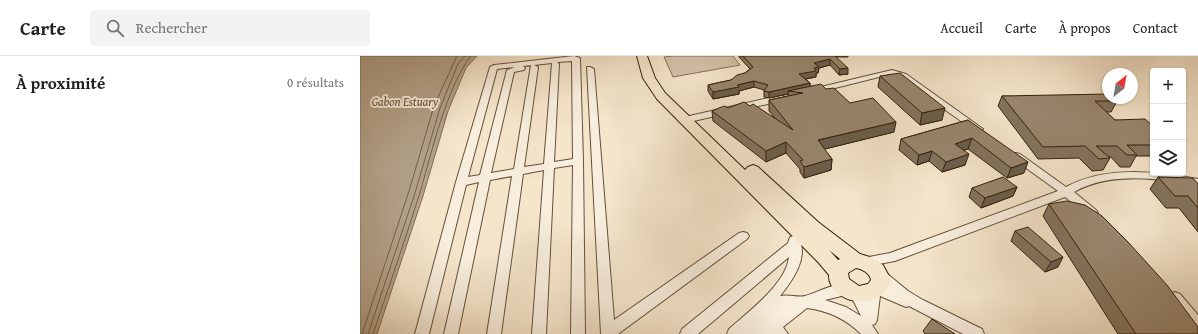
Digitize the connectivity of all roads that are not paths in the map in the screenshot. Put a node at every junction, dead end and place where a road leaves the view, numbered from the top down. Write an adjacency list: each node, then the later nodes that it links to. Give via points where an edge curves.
1 (642, 56): 7 (highway, via 654,87)
2 (652, 56): 7 (highway, via 664,84)
3 (576, 62): 4 (street); 10 (street); 14 (street, via 576,58 494,67)
4 (555, 64): 5 (street); 11 (street)
5 (534, 67): 12 (street); 13 (street, via 511,70)
6 (590, 69): 32 (street)
7 (691, 119): 8 (street, via 886,73 898,73); 17 (highway); 22 (highway, via 812,226)
8 (988, 136)
9 (1007, 150): 16 (street)
10 (578, 161): 11 (street); 37 (street)
11 (548, 166): 12 (street); 36 (street)
12 (519, 172): 13 (street); 35 (street)
13 (485, 178): 14 (street); 34 (street)
14 (462, 182): 33 (street)
15 (1198, 182): 16 (street, via 1165,176 1125,175 1086,182)
16 (1066, 192): 18 (street); 21 (street)
17 (790, 222): 20 (street); 23 (highway)
18 (1101, 222)
19 (743, 236): 32 (street)
20 (794, 245): 24 (street, via 794,261); 38 (street)
21 (891, 258): 22 (street); 25 (street)
22 (859, 262): 23 (highway, via 847,263); 25 (highway, via 873,266)
23 (838, 272): 25 (highway, via 841,284)
24 (783, 282): 27 (street); 39 (street, via 768,301)
25 (869, 286): 28 (street, via 831,291); 30 (street); 42 (street, via 918,304)
26 (1166, 287): 29 (street)
27 (784, 301): 28 (street); 40 (street)
28 (804, 302): 30 (street, via 834,308 862,325); 31 (street)
29 (1198, 326)
30 (871, 327): 41 (street)
31 (773, 332)
32 (608, 333)
33 (422, 334)
34 (451, 334)
35 (494, 334)
36 (539, 334)
37 (578, 334)
38 (687, 334)
39 (734, 334)
40 (750, 334)
41 (874, 334)
42 (977, 334)

